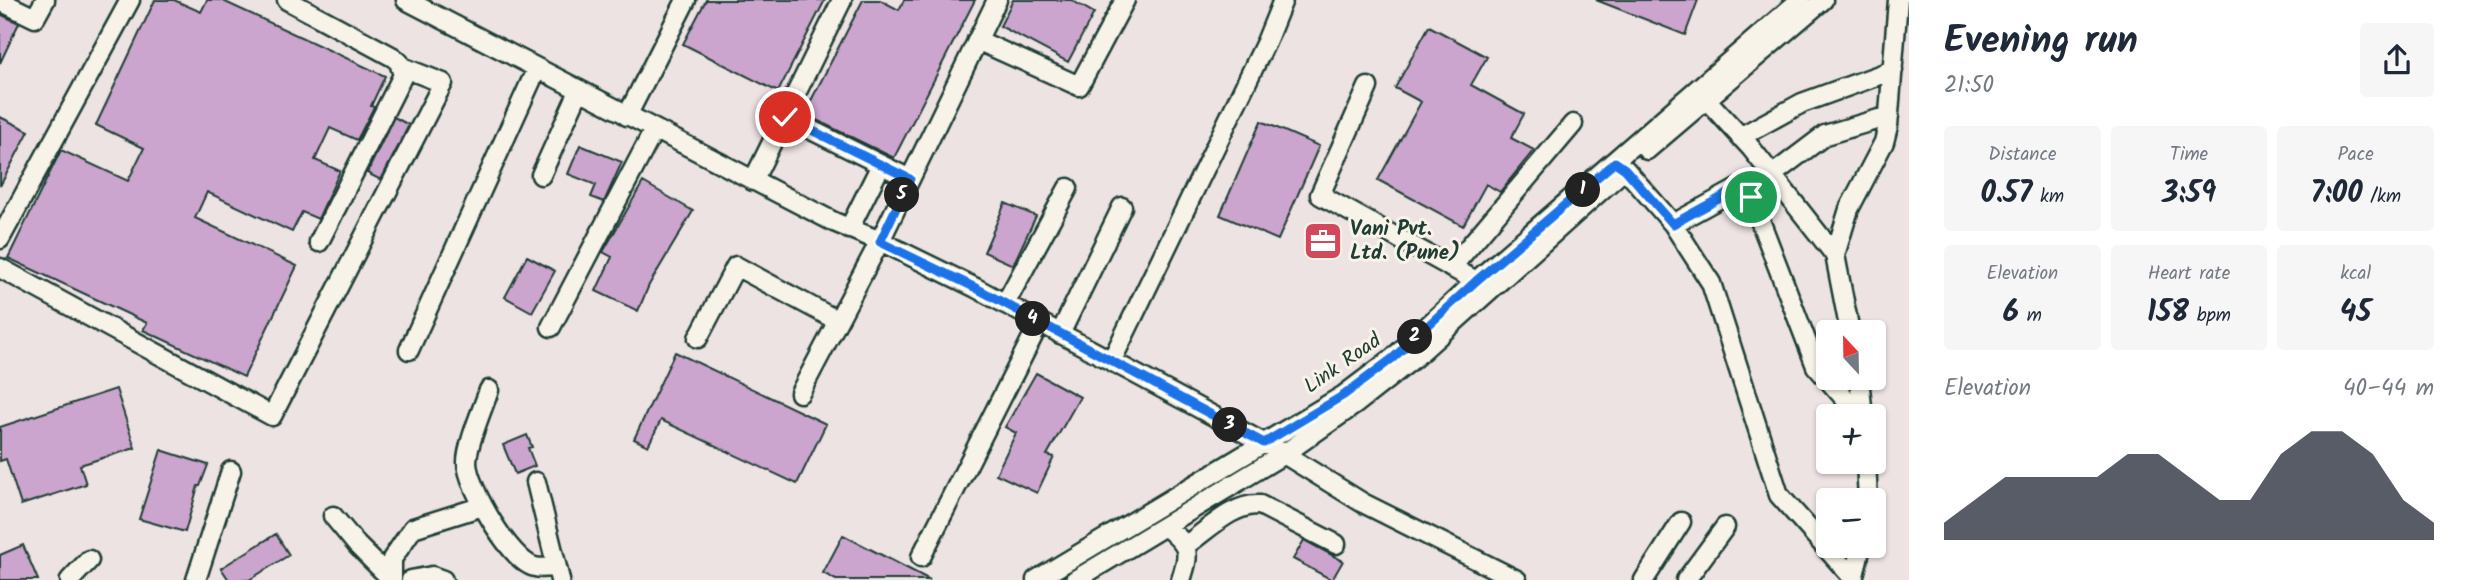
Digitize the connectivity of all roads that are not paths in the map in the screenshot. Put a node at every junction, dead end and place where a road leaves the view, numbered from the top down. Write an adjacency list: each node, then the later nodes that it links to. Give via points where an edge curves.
1 (45, 0): 13 (street, via 35,18)
2 (130, 0): 39 (street)
3 (288, 0): 16 (street, via 393,57)
4 (406, 0): 14 (street)
5 (685, 0): 22 (street)
6 (842, 0): 24 (street)
7 (997, 0): 15 (street)
8 (1125, 0): 15 (street, via 1079,86)
9 (1283, 0): 54 (street)
10 (1800, 0): 29 (street, Link Road)
11 (1823, 0): 21 (street, Link Road)
12 (1898, 0): 18 (street)
13 (0, 1)
14 (437, 7): 17 (street)
15 (977, 40): 32 (street)
16 (402, 67): 40 (street, via 398,86); 43 (street, via 443,83 272,416)
17 (537, 68): 20 (street); 53 (street)
18 (1893, 70): 23 (street); 27 (street, via 1802,103)
19 (1368, 87): 44 (street, via 1320,195)
20 (579, 90): 22 (street); 30 (street)
21 (1706, 99): 27 (street); 29 (street, Link Road)
22 (627, 116): 26 (street)
23 (1889, 116): 31 (street, via 1825,135); 42 (street, via 1884,142 1849,209)
24 (785, 117): 28 (street); 33 (street)
25 (1573, 124): 44 (street)
26 (654, 130): 33 (street); 50 (street)
27 (1740, 137): 31 (street)
28 (881, 165): 32 (street); 38 (street)
29 (1620, 165): 37 (street); 45 (street, Link Road); 59 (street, Link Road, via 1413,359)
30 (541, 175)
31 (1772, 175): 35 (street); 42 (street)
32 (910, 179): 41 (street)
33 (753, 181): 38 (street)
34 (1068, 188): 46 (street)
35 (1751, 197): 37 (street, via 1746,184); 57 (street, via 1816,366)
36 (1122, 207): 51 (street)
37 (1673, 224): 74 (street, via 1711,283 1779,495)
38 (849, 229): 41 (street)
39 (0, 239)
40 (319, 242)
41 (880, 242): 46 (street); 48 (street)
42 (1835, 255): 47 (street)
43 (0, 268)
44 (1451, 268): 45 (street)
45 (1476, 281): 58 (street, Link Road, via 1344,395)
46 (1005, 304): 49 (street)
47 (1848, 320)
48 (838, 321): 52 (street, via 736,266); 56 (street)
49 (1040, 322): 51 (street); 69 (street)
50 (551, 327)
51 (1060, 334): 54 (street)
52 (698, 338)
53 (409, 350)
54 (1112, 360): 58 (street)
55 (489, 390): 62 (street, via 467,464 473,490)
56 (800, 393)
57 (1851, 404)
58 (1264, 443): 59 (street); 79 (street, Link Road)
59 (1284, 454): 65 (street, Link Road); 82 (street, via 1363,503)
60 (231, 471): 76 (street)
61 (536, 482): 72 (street)
62 (483, 506): 72 (street, via 525,562); 73 (street, via 413,528 392,559)
63 (333, 516): 73 (street)
64 (1681, 522): 83 (street)
65 (1165, 526): 68 (street); 80 (street, Link Road)
66 (1725, 527): 84 (street)
67 (1336, 544): 68 (street, via 1253,505 1237,509)
68 (1186, 545): 81 (street)
69 (921, 557)
70 (1857, 558): 74 (street)
71 (89, 560): 75 (street)
72 (558, 573)
73 (392, 579)
74 (1853, 579)
75 (70, 580)
76 (196, 580)
77 (411, 580): 78 (street, via 432,576)
78 (443, 580)
79 (1036, 580)
80 (1074, 580)
81 (1181, 580)
82 (1517, 580)
83 (1644, 580)
84 (1686, 580)

